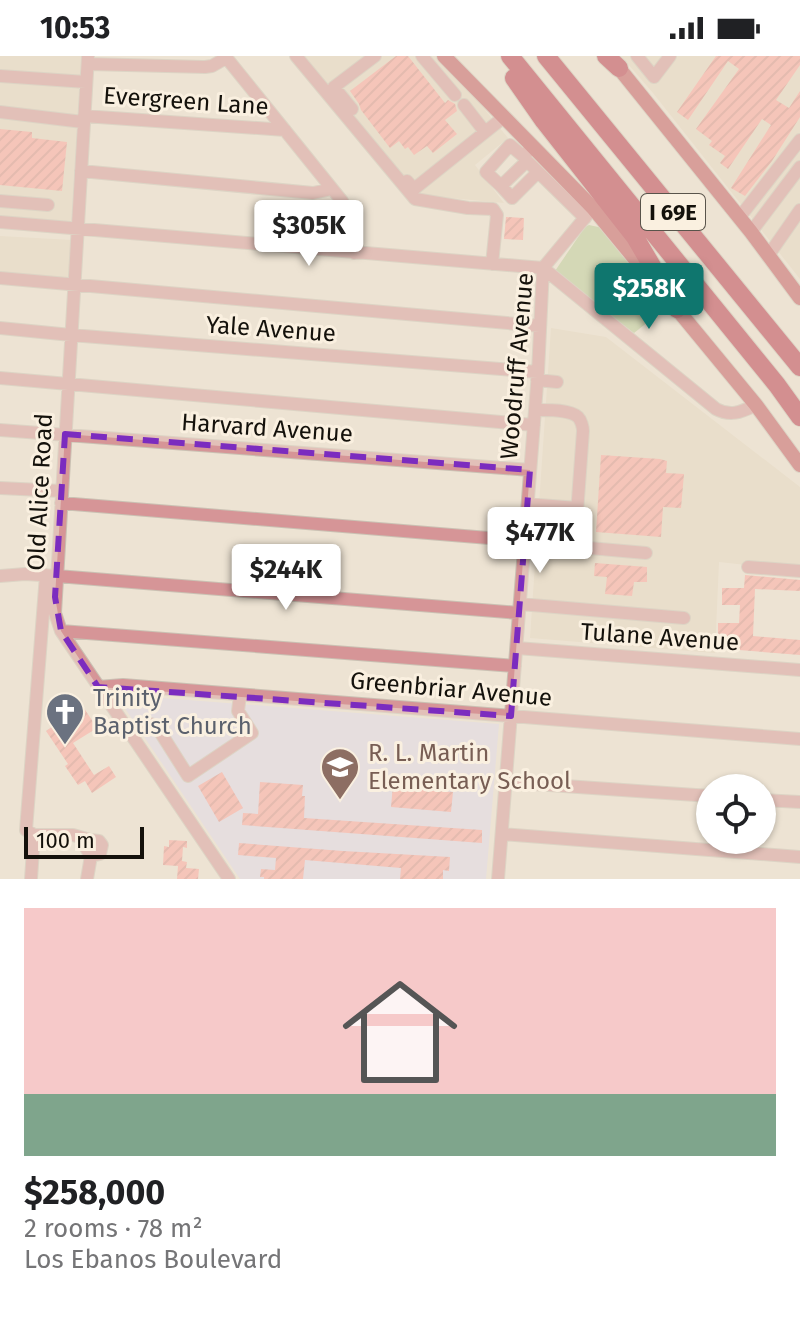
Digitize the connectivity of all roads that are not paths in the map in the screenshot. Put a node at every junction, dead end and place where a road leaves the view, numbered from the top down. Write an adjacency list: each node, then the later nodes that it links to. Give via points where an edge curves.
1 (296, 56): 42 (street, via 415,199 493,209 497,215)
2 (375, 56): 18 (street, via 334,87)
3 (422, 56): 13 (street)
4 (498, 56): 47 (highway, via 635,237)
5 (510, 56): 58 (highway, I 69E)
6 (546, 56): 51 (highway, I 69E)
7 (637, 56): 15 (street)
8 (670, 56): 15 (street)
9 (225, 57): 10 (street, via 205,67); 23 (street)
10 (88, 60): 16 (street, Old Alice Road)
11 (448, 60): 13 (street); 20 (main road)
12 (611, 60): 17 (main road)
13 (438, 75): 24 (street)
14 (0, 76): 16 (street)
15 (654, 77): 17 (street)
16 (86, 82): 21 (street, Old Alice Road)
17 (638, 93): 36 (main road)
18 (352, 109)
19 (0, 112): 21 (street, Evergreen Lane)
20 (504, 117): 24 (street); 26 (main road)
21 (84, 119): 23 (street, Evergreen Lane); 28 (street, Old Alice Road)
22 (360, 122): 24 (street, via 414,189)
23 (285, 130): 31 (street)
24 (485, 132)
25 (800, 140): 36 (street)
26 (528, 155): 29 (street); 30 (street); 30 (street, via 510,145 486,172); 35 (main road)
27 (800, 167): 39 (street)
28 (81, 171): 31 (street, via 313,193); 38 (street, Old Alice Road)
29 (538, 172): 30 (street, via 512,198); 35 (street)
30 (501, 186)
31 (332, 189): 40 (street, via 351,219)
32 (0, 201): 33 (street)
33 (48, 205)
34 (800, 210): 41 (street)
35 (589, 213): 43 (street, Woodruff Avenue); 47 (main road)
36 (739, 218): 39 (main road)
37 (0, 222): 38 (street)
38 (77, 230): 40 (street); 45 (street, Old Alice Road)
39 (751, 232): 41 (main road)
40 (354, 253): 42 (street)
41 (768, 256): 46 (main road)
42 (492, 264): 43 (street)
43 (543, 268): 48 (street, Woodruff Avenue); 56 (street, via 716,409 739,414)
44 (0, 278): 45 (street)
45 (75, 286): 48 (street); 50 (street, Old Alice Road)
46 (800, 298)
47 (677, 309): 56 (main road)
48 (540, 326): 52 (street, Woodruff Avenue)
49 (0, 328): 50 (street, Yale Avenue)
50 (71, 335): 52 (street, Yale Avenue); 55 (street, Old Alice Road)
51 (800, 367)
52 (538, 376): 54 (street, Yale Avenue); 57 (street, Woodruff Avenue)
53 (0, 378): 55 (street)
54 (557, 382)
55 (68, 384): 59 (street); 61 (street, Old Alice Road)
56 (756, 405): 62 (main road)
57 (535, 410): 59 (street, Woodruff Avenue); 67 (street, via 562,411 581,420)
58 (800, 417)
59 (534, 425): 63 (street, Woodruff Avenue)
60 (0, 430): 61 (street, Harvard Avenue)
61 (65, 434): 63 (street, Harvard Avenue); 65 (street, Old Alice Road)
62 (800, 465)
63 (530, 470): 66 (street, Woodruff Avenue)
64 (0, 488): 65 (street)
65 (61, 497): 68 (street); 72 (street, Old Alice Road)
66 (528, 504): 67 (street); 68 (street, Woodruff Avenue)
67 (577, 508): 69 (street, via 578,547)
68 (525, 541): 74 (street, Woodruff Avenue)
69 (646, 553)
70 (748, 567): 71 (street)
71 (800, 571)
72 (51, 575): 73 (street); 74 (street); 76 (street, Old Alice Road); 90 (street, via 26,830)
73 (0, 576)
74 (520, 609): 75 (street); 77 (street, Woodruff Avenue)
75 (684, 618)
76 (61, 631): 78 (street); 80 (street, Old Alice Road)
77 (517, 648): 78 (street, Woodruff Avenue); 79 (street, Tulane Avenue)
78 (515, 666): 82 (street, Woodruff Avenue)
79 (800, 670)
80 (98, 687): 81 (street, Greenbriar Avenue); 83 (street, Old Alice Road)
81 (240, 695): 82 (street, Greenbriar Avenue); 83 (street, via 238,711 252,733 188,776 157,727 151,724)
82 (511, 716): 84 (street, Greenbriar Avenue); 85 (street, Woodruff Avenue)
83 (131, 734): 94 (street, Old Alice Road)
84 (800, 739)
85 (506, 782): 86 (street); 89 (street, Woodruff Avenue)
86 (696, 795)
87 (776, 801): 88 (street)
88 (800, 802)
89 (502, 834): 91 (street); 95 (street, Woodruff Avenue)
90 (34, 835): 92 (street); 93 (street, via 99,841 100,854 91,856)
91 (800, 857)
92 (31, 879)
93 (87, 879)
94 (229, 879)
95 (498, 879)

